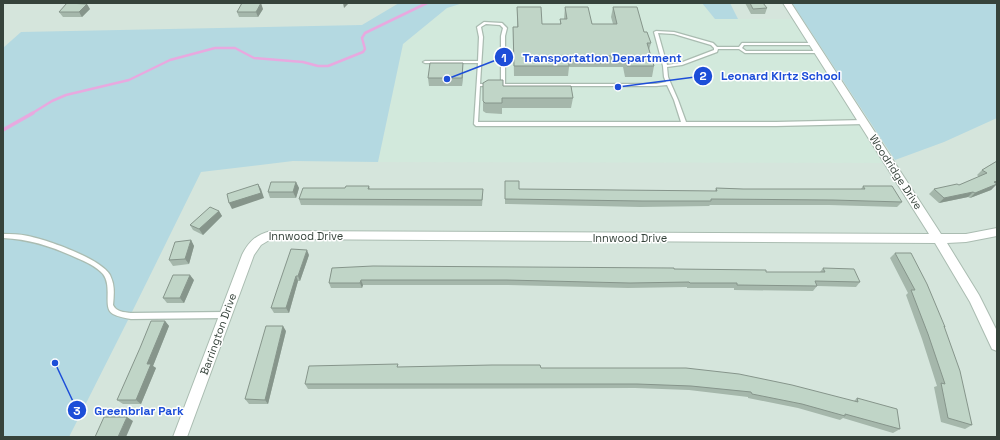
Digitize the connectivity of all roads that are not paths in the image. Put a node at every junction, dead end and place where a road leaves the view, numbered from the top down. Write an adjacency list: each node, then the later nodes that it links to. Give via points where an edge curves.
1 (787, 3): 4 (street, Woodridge Drive)
2 (716, 48): 3 (lane); 7 (lane, via 716,51 681,64); 7 (lane, via 712,44 674,33 656,32)
3 (740, 48): 4 (lane, via 745,52); 4 (lane, via 743,44)
4 (816, 48): 11 (street, Woodridge Drive)
5 (425, 62): 6 (lane)
6 (480, 62): 9 (lane); 10 (lane, via 479,27 485,23 501,24 505,28)
7 (665, 66): 8 (lane)
8 (668, 83): 10 (lane); 12 (lane)
9 (478, 85): 10 (lane); 12 (lane, via 476,124)
10 (503, 85)
11 (864, 122): 12 (lane); 16 (street, Woodridge Drive)
12 (684, 124)
13 (997, 232): 16 (street, Innwood Drive, via 966,238)
14 (3, 236): 17 (lane, via 35,239 101,268 110,283 112,310 118,314)
15 (263, 237): 16 (street, Innwood Drive, via 271,235); 17 (street, Barrington Drive, via 254,243 248,254)
16 (938, 239): 18 (street, Woodridge Drive, via 975,299)
17 (226, 315): 19 (street, Barrington Drive)
18 (997, 345)
19 (180, 437)

